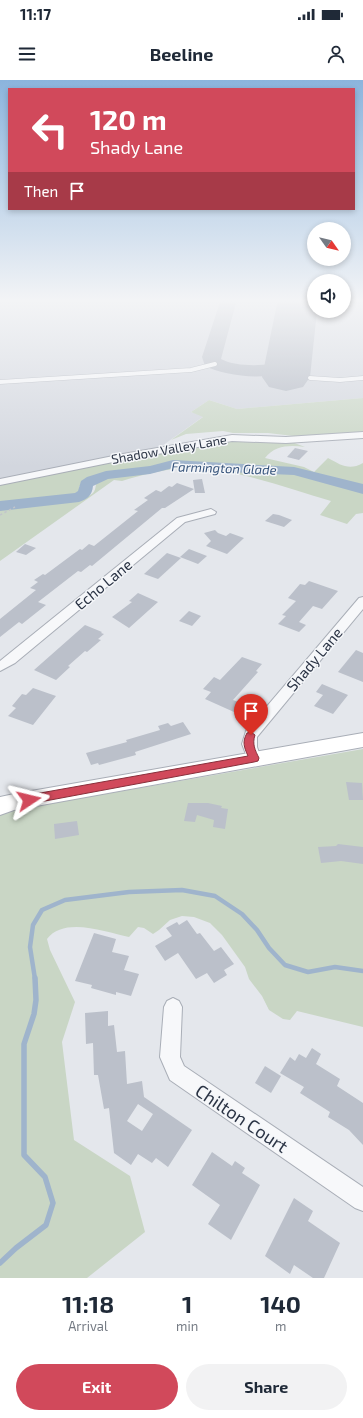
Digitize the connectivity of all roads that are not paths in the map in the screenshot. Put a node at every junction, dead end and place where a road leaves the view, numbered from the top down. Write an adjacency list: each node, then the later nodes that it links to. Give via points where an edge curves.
1 (214, 364): 4 (lane, via 191,370)
2 (310, 378): 3 (lane)
3 (363, 378)
4 (0, 382)
5 (363, 435): 6 (street, Shadow Valley Lane, via 286,440 232,438)
6 (0, 482)
7 (211, 512): 9 (street, Echo Lane, via 181,520)
8 (363, 600): 11 (street, Shady Lane, via 251,735 248,741)
9 (0, 667)
10 (363, 740): 11 (street)
11 (254, 758): 12 (street)
12 (0, 806)
13 (173, 1007): 14 (street, Chilton Court, via 170,1057 177,1073)
14 (363, 1200)

